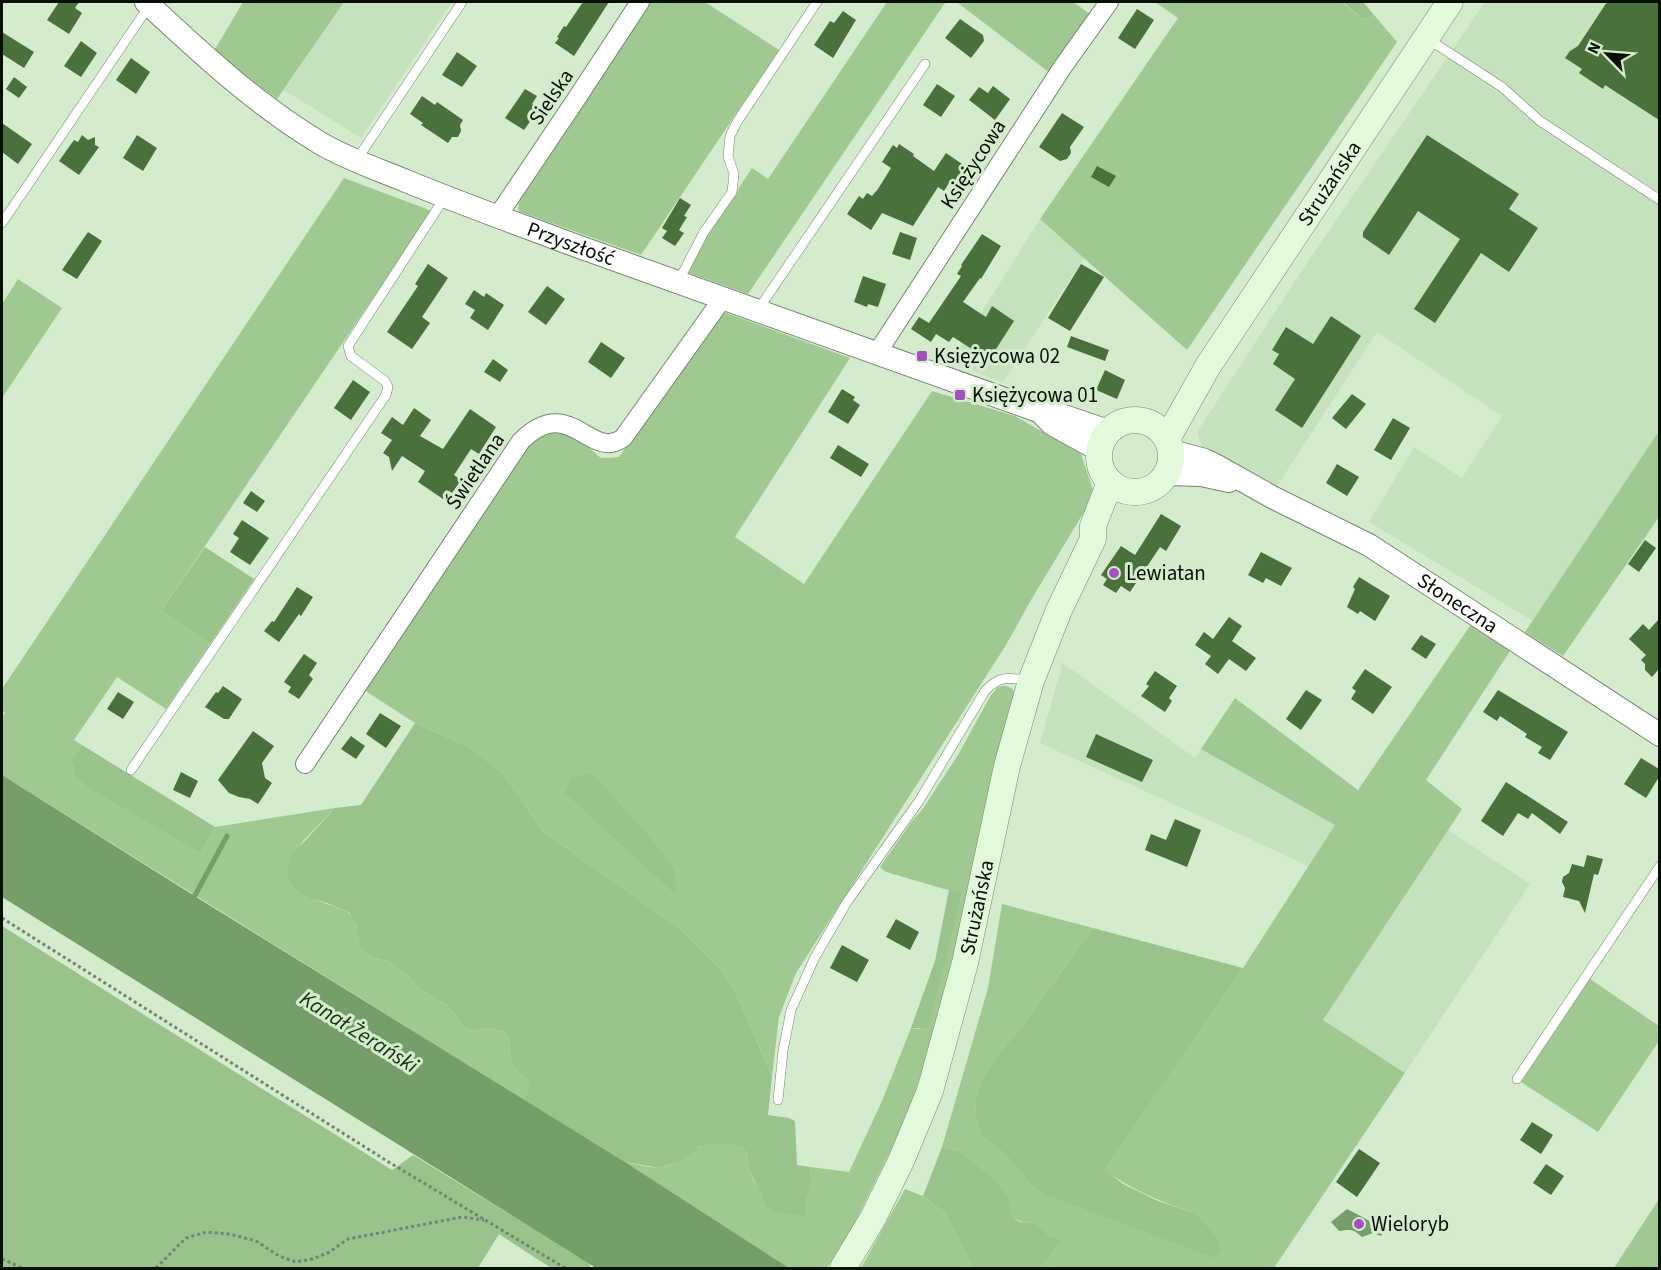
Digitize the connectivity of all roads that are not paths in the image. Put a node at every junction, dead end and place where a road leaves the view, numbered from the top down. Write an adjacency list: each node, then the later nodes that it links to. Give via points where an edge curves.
1 (462, 2): 9 (lane)
2 (640, 2): 12 (street, Sielska)
3 (817, 2): 14 (lane, via 730,136 732,192 704,232)
4 (1109, 2): 17 (street, Księżycowa)
5 (1450, 2): 7 (main road, Strużańska)
6 (148, 3): 9 (street, Przyszłość, via 234,82 286,122); 13 (lane)
7 (1426, 37): 11 (lane, via 1502,87 1540,121); 18 (main road, Strużańska)
8 (925, 64): 16 (lane)
9 (356, 161): 10 (street, Przyszłość)
10 (445, 197): 12 (street, Przyszłość); 26 (lane, via 348,346 351,356 385,381 386,395)
11 (1659, 200)
12 (497, 217): 14 (street, Przyszłość)
13 (2, 223)
14 (678, 282): 15 (street, Przyszłość)
15 (723, 298): 16 (street, Przyszłość); 25 (street, Świetlana, via 623,438 603,442 560,422 539,426 521,441)
16 (758, 310): 17 (street, Przyszłość)
17 (877, 353): 20 (street, Przyszłość, via 1038,411 1058,414)
18 (1208, 366): 19 (main road, Strużańska); 21 (main road, Strużańska)
19 (1147, 422): 20 (main road, via 1127,420 1117,424); 21 (main road, via 1156,426)
20 (1104, 441): 22 (main road, via 1099,461 1103,472)
21 (1168, 455): 22 (main road, via 1160,483 1139,492); 24 (street, Słoneczna, via 1200,475 1248,484 1369,545)
22 (1120, 487): 23 (main road, Strużańska, via 1106,530 1092,539)
23 (1031, 681): 29 (lane, via 1004,678 985,691 919,801 847,902 815,957 791,1010); 30 (main road, Strużańska, via 1007,766 965,963 930,1091 873,1218)
24 (1659, 735)
25 (305, 764)
26 (131, 770)
27 (1659, 866): 28 (lane)
28 (1517, 1079)
29 (778, 1100)
30 (843, 1268)

